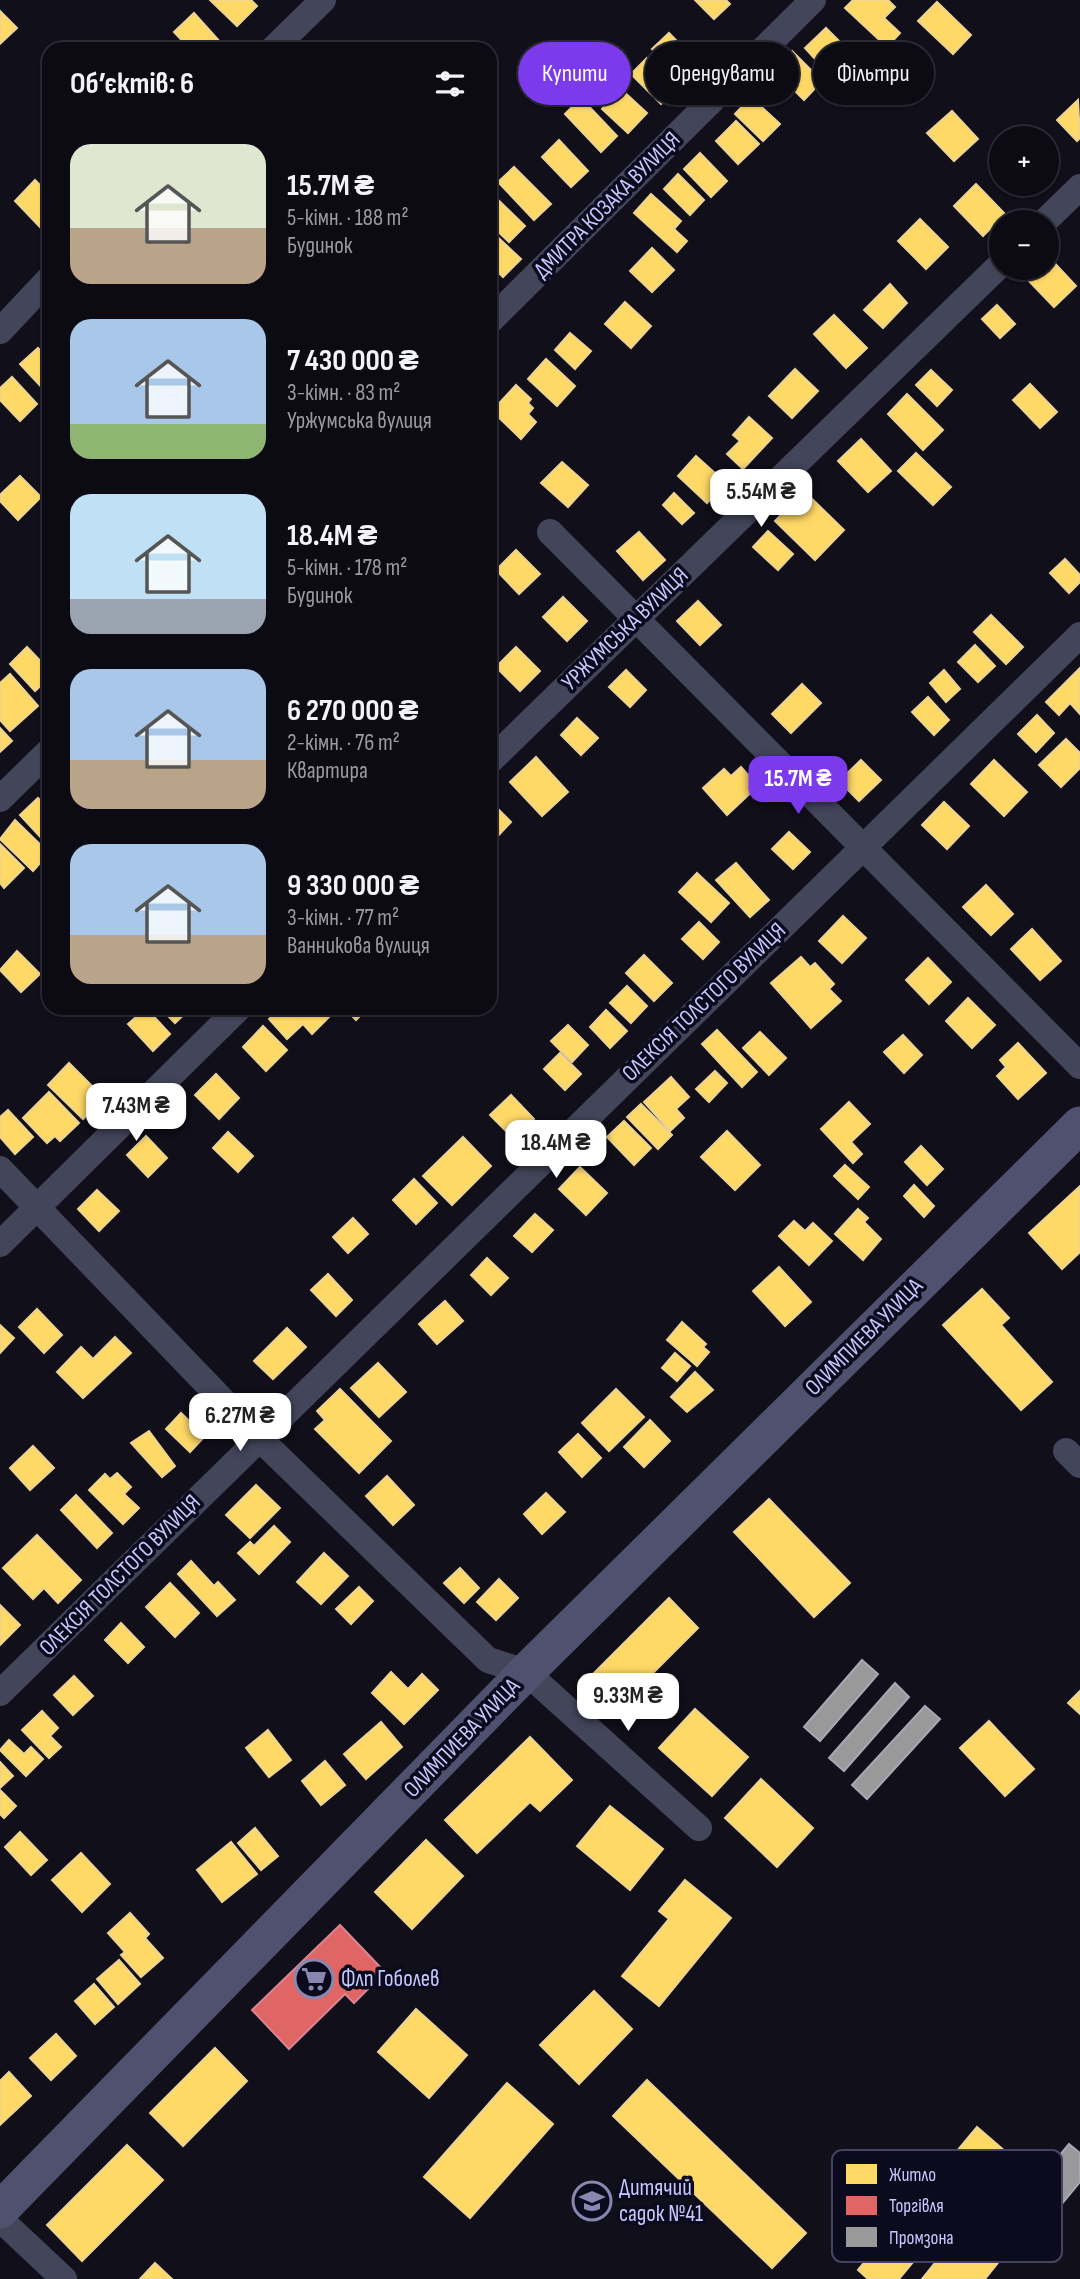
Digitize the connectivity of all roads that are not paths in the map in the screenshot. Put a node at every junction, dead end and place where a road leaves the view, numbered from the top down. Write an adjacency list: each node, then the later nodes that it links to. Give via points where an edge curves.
1 (323, 0): 3 (street)
2 (813, 0): 8 (street, ДМИТРА КОЗАКА ВУЛИЦЯ)
3 (280, 42)
4 (1080, 187): 5 (street)
5 (1056, 210)
6 (989, 276): 11 (street, УРЖУМСЬКА ВУЛИЦЯ)
7 (42, 286): 9 (street)
8 (497, 314)
9 (0, 331)
10 (550, 532): 11 (street)
11 (635, 618): 13 (street, УРЖУМСЬКА ВУЛИЦЯ); 16 (street)
12 (1080, 635): 16 (street, ОЛЕКСІЯ ТОЛСТОГО ВУЛИЦЯ)
13 (497, 754)
14 (42, 758): 15 (street)
15 (0, 799)
16 (862, 847): 18 (street); 23 (street, ОЛЕКСІЯ ТОЛСТОГО ВУЛИЦЯ)
17 (232, 1015): 21 (street)
18 (1080, 1066)
19 (1080, 1125): 24 (main road, ОЛИМПИЕВА УЛИЦА)
20 (0, 1169): 21 (street)
21 (36, 1208): 22 (street); 23 (street)
22 (0, 1244)
23 (259, 1438): 24 (street, via 488,1660); 25 (street, ОЛЕКСІЯ ТОЛСТОГО ВУЛИЦЯ)
24 (526, 1672): 26 (street); 27 (main road, ОЛИМПИЕВА УЛИЦА)
25 (0, 1693)
26 (699, 1828)
27 (0, 2210)
28 (0, 2219): 29 (street)
29 (64, 2279)

